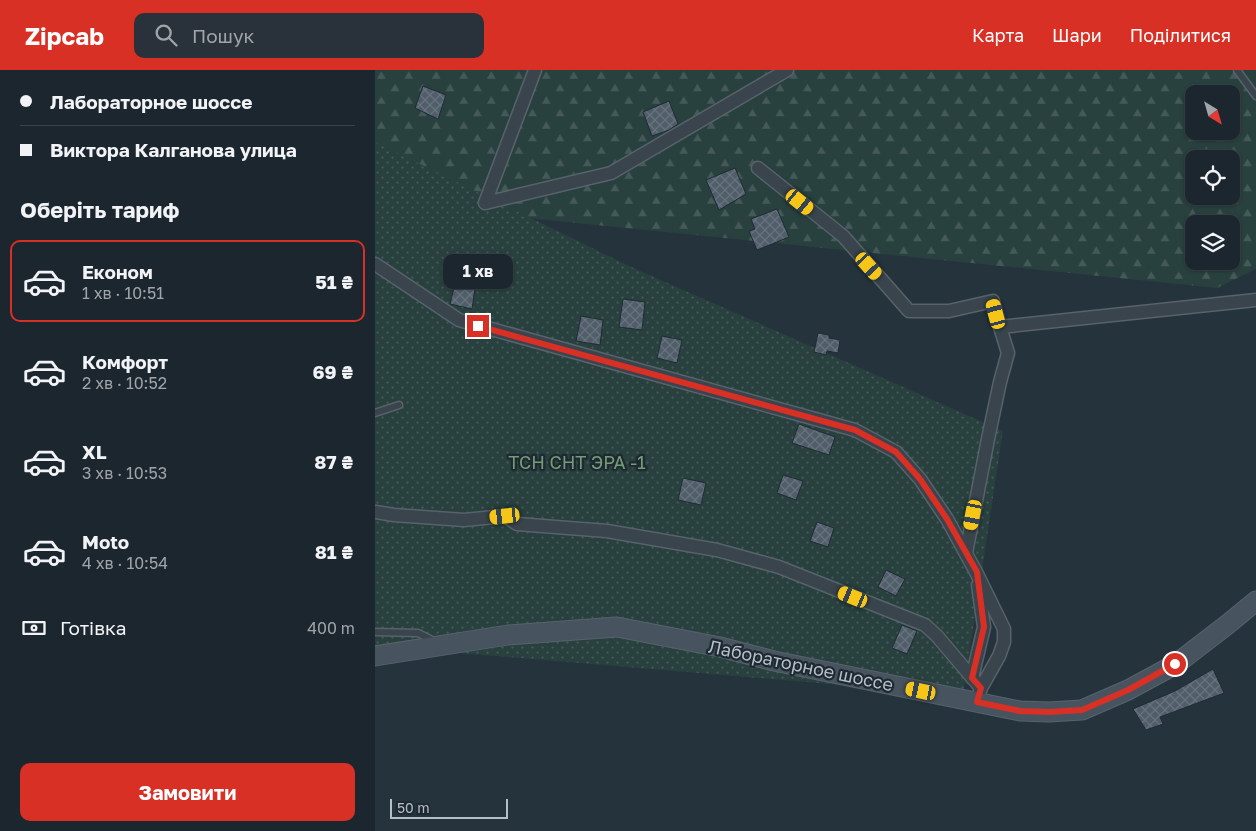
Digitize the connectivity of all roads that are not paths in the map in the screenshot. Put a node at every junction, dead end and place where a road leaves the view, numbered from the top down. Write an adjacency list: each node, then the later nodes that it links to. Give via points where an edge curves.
1 (535, 70): 2 (street, via 485,203 611,173)
2 (787, 70)
3 (1237, 70): 4 (lane)
4 (1256, 96)
5 (758, 168): 8 (street, via 843,236 909,311 949,311 993,301)
6 (375, 264): 12 (street, via 459,320 855,430 902,458 931,495)
7 (1256, 300): 8 (street)
8 (1000, 327): 12 (street, via 1008,353)
9 (399, 405): 10 (lane)
10 (375, 413)
11 (375, 512): 18 (street, via 465,520 505,516 517,524 607,531 717,550 779,567 925,624)
12 (966, 553): 13 (street)
13 (977, 572): 18 (street, via 984,627); 19 (street, via 1004,628 999,656)
14 (1256, 601): 19 (main road, Лабораторное шоссе, via 1175,664 1082,710 1020,711)
15 (375, 632): 16 (lane, via 418,633)
16 (445, 646): 17 (main road, Лабораторное шоссе); 19 (main road, Лабораторное шоссе, via 508,635 617,627 774,661)
17 (375, 656)
18 (972, 678): 19 (street)
19 (979, 695)

